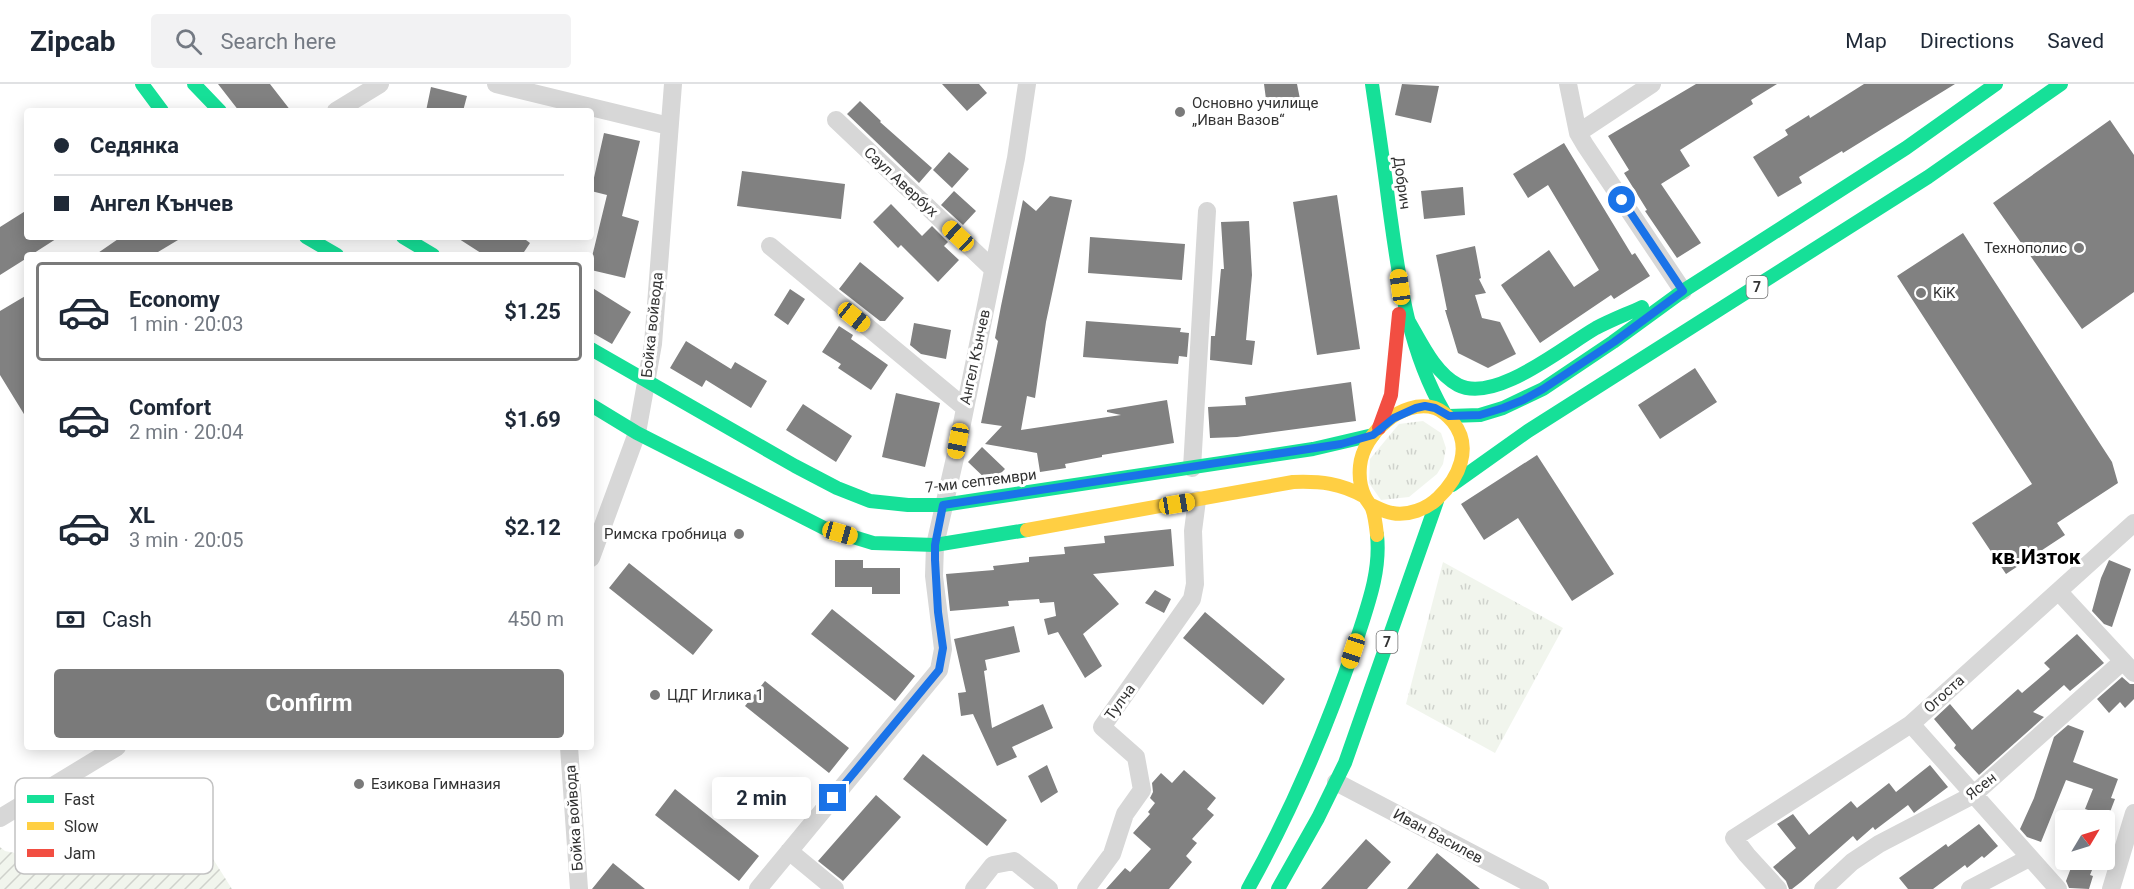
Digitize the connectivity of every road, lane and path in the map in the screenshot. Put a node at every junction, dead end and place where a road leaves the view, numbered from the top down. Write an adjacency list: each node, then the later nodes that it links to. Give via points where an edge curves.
1 (142, 84): 12 (main road)
2 (194, 84): 13 (main road)
3 (380, 84): 14 (street)
4 (496, 84): 17 (street)
5 (673, 84): 17 (street, Бойка войвода)
6 (1027, 84): 26 (street, Ангел Кънчев)
7 (1372, 84): 27 (main road, Добрич)
8 (1568, 84): 18 (street)
9 (1652, 84): 18 (street)
10 (1996, 84): 16 (main road, 7)
11 (2061, 84): 19 (main road, 7)
12 (160, 108)
13 (217, 108)
14 (341, 108)
15 (836, 120): 26 (street, Саул Авербух)
16 (1938, 124): 19 (main road); 28 (main road, 7)
17 (669, 126): 31 (street, Бойка войвода, via 653,344)
18 (1578, 133): 28 (street)
19 (1959, 155): 38 (main road, 7, via 1528,431)
20 (1207, 211): 37 (street)
21 (311, 240): 24 (main road)
22 (408, 240): 25 (main road)
23 (770, 246): 33 (street)
24 (332, 252)
25 (429, 252)
26 (993, 269): 33 (street, Ангел Кънчев)
27 (1400, 287): 29 (main road, Добрич); 36 (main road, Добрич, via 1395,374 1389,404)
28 (1683, 291): 29 (main road, via 1598,327 1510,381 1483,390 1456,384 1444,376); 34 (main road, 7, via 1543,389 1480,415)
29 (1408, 320): 34 (main road, Добрич, via 1428,387)
30 (594, 351): 31 (main road, 7-ми септември)
31 (646, 381): 35 (street, Бойка войвода); 42 (main road, 7-ми септември, via 837,488 870,501)
32 (594, 407): 35 (main road)
33 (964, 407): 42 (street, Ангел Кънчев)
34 (1446, 414): 36 (main road, 7, via 1425,406 1416,408); 38 (main road, 7, via 1462,438 1463,451 1462,464)
35 (637, 432): 44 (main road, via 824,528 873,543); 45 (street, Бойка войвода)
36 (1376, 432): 37 (main road, 7-ми септември, via 1341,444); 40 (main road, 7, via 1365,448 1359,470)
37 (1192, 468): 42 (main road, 7-ми септември)
38 (1450, 486): 41 (main road, 7)
39 (1197, 500): 40 (main road, via 1316,481 1341,484); 44 (main road); 67 (street, Тулча, via 1192,599 1102,727 1136,757 1142,790 1125,814 1113,854)
40 (1368, 501): 41 (main road, 7, via 1391,514 1425,508); 48 (main road, 7, via 1377,565)
41 (1437, 501): 53 (main road, 7)
42 (943, 505): 44 (street, Ангел Кънчев)
43 (2134, 524): 46 (street, Огоста)
44 (935, 545): 59 (street, Ангел Кънчев, via 934,576 943,648 939,670)
45 (594, 550)
46 (2059, 592): 47 (street); 49 (street, Огоста)
47 (2128, 667): 54 (street, Ясен)
48 (1339, 692): 53 (main road, via 1331,753); 55 (main road, 7)
49 (1911, 724): 54 (street); 71 (street, Огоста, via 1734,838)
50 (112, 750): 52 (street)
51 (569, 750): 62 (street, Бойка войвода)
52 (66, 778)
53 (1336, 782): 55 (main road, via 1319,784); 69 (main road, 7); 70 (street, Иван Василев)
54 (1973, 795): 60 (street); 72 (street, Ясен, via 1879,844)
55 (1295, 799): 68 (main road, 7)
56 (15, 809): 58 (street)
57 (2134, 813): 61 (street)
58 (0, 818)
59 (789, 851): 63 (street, Ангел Кънчев); 64 (street)
60 (2030, 858): 73 (street); 74 (street)
61 (2126, 867): 75 (street)
62 (579, 889)
63 (758, 889)
64 (835, 889)
65 (974, 889): 66 (street, via 993,865 1014,861)
66 (1049, 889)
67 (1086, 889)
68 (1248, 889)
69 (1278, 889)
70 (1540, 889)
71 (1778, 889)
72 (1823, 889)
73 (1970, 889)
74 (2058, 889)
75 (2111, 889)

